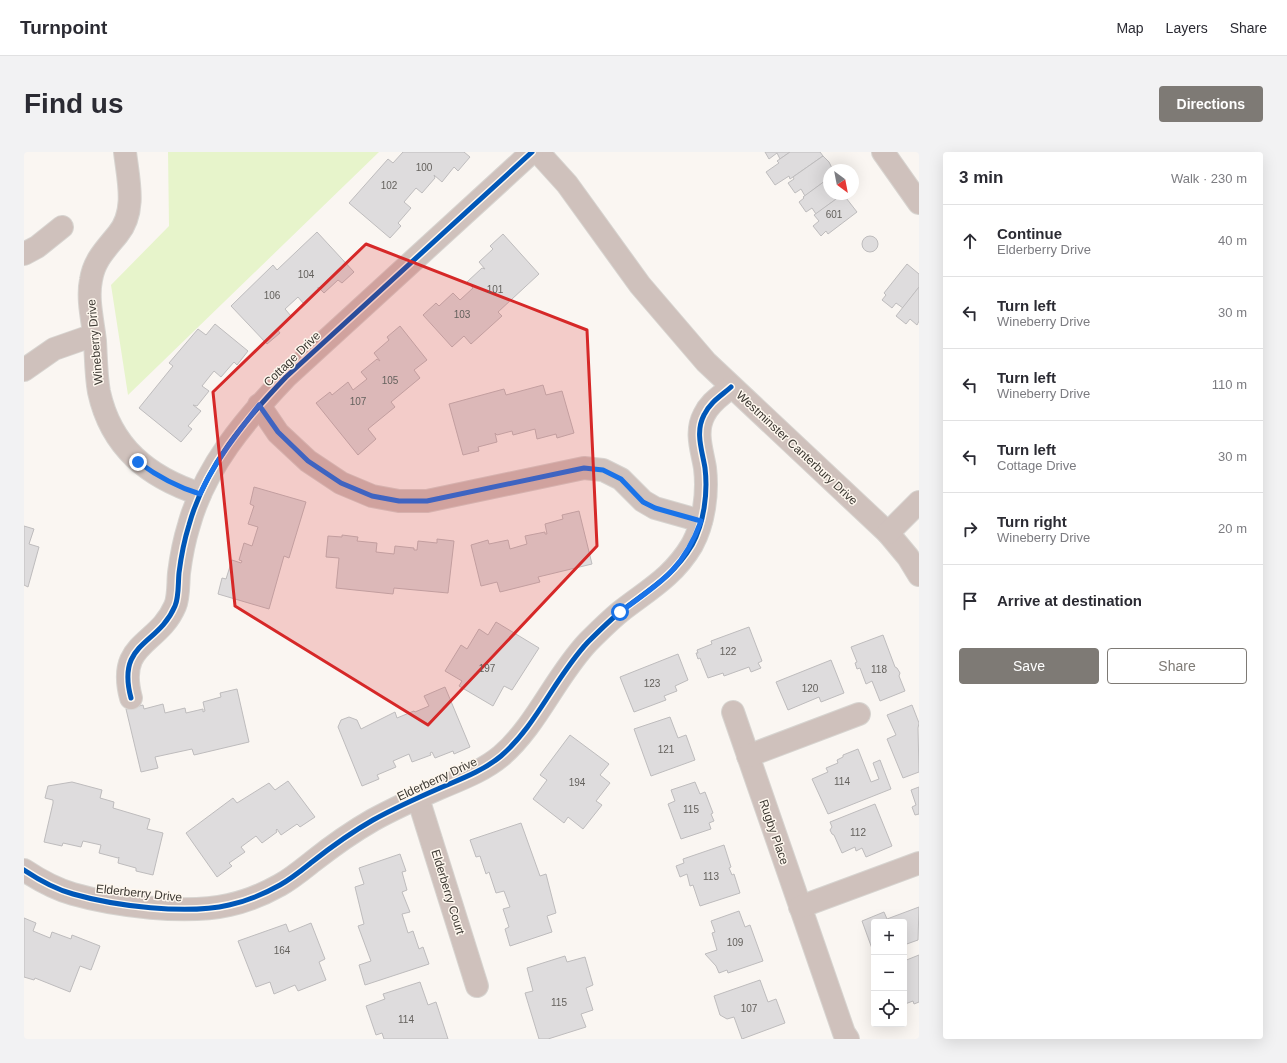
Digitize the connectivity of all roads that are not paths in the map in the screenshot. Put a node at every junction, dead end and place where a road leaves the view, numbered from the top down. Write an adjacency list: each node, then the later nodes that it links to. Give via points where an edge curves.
1 (125, 152): 8 (street, Wineberry Drive, via 130,201 127,218 119,234 106,246 96,262 91,280)
2 (532, 152): 11 (street, Cottage Drive, via 292,371)
3 (538, 152): 10 (street, Westminster Canterbury Drive, via 567,184 640,285 706,362)
4 (883, 152): 5 (street)
5 (919, 203)
6 (62, 227): 7 (street)
7 (24, 254)
8 (94, 335): 9 (street, via 54,349); 12 (street, Wineberry Drive, via 99,391 107,417 120,441 138,462 156,475)
9 (24, 370)
10 (731, 387): 14 (street, Elderberry Drive, via 711,403 702,416 699,436 706,493); 15 (street, Westminster Canterbury Drive)
11 (259, 405): 12 (street, Cottage Drive, via 225,449); 14 (street, via 278,432 308,461 341,483 372,496 399,501 427,501 584,468 603,470 621,479 643,502 655,508)
12 (200, 494): 17 (street, Cottage Drive, via 180,563 175,605 165,624 132,656 128,672)
13 (919, 502): 15 (street)
14 (701, 521): 21 (street, Elderberry Drive, via 693,543 679,564 662,582 620,612 587,643 559,678 516,742 477,773)
15 (888, 533): 16 (street, Westminster Canterbury Drive)
16 (919, 575)
17 (131, 698)
18 (733, 712): 20 (street, Rugby Place)
19 (859, 714): 20 (street)
20 (748, 756): 24 (street, Rugby Place)
21 (418, 798): 23 (street, Elderberry Drive, via 372,821 330,848 283,884 257,897 228,905 168,908 107,902 71,894 38,880); 25 (street, Elderberry Court)
22 (919, 863): 24 (street)
23 (24, 870)
24 (800, 907): 26 (street, Rugby Place)
25 (477, 986)
26 (848, 1039)

